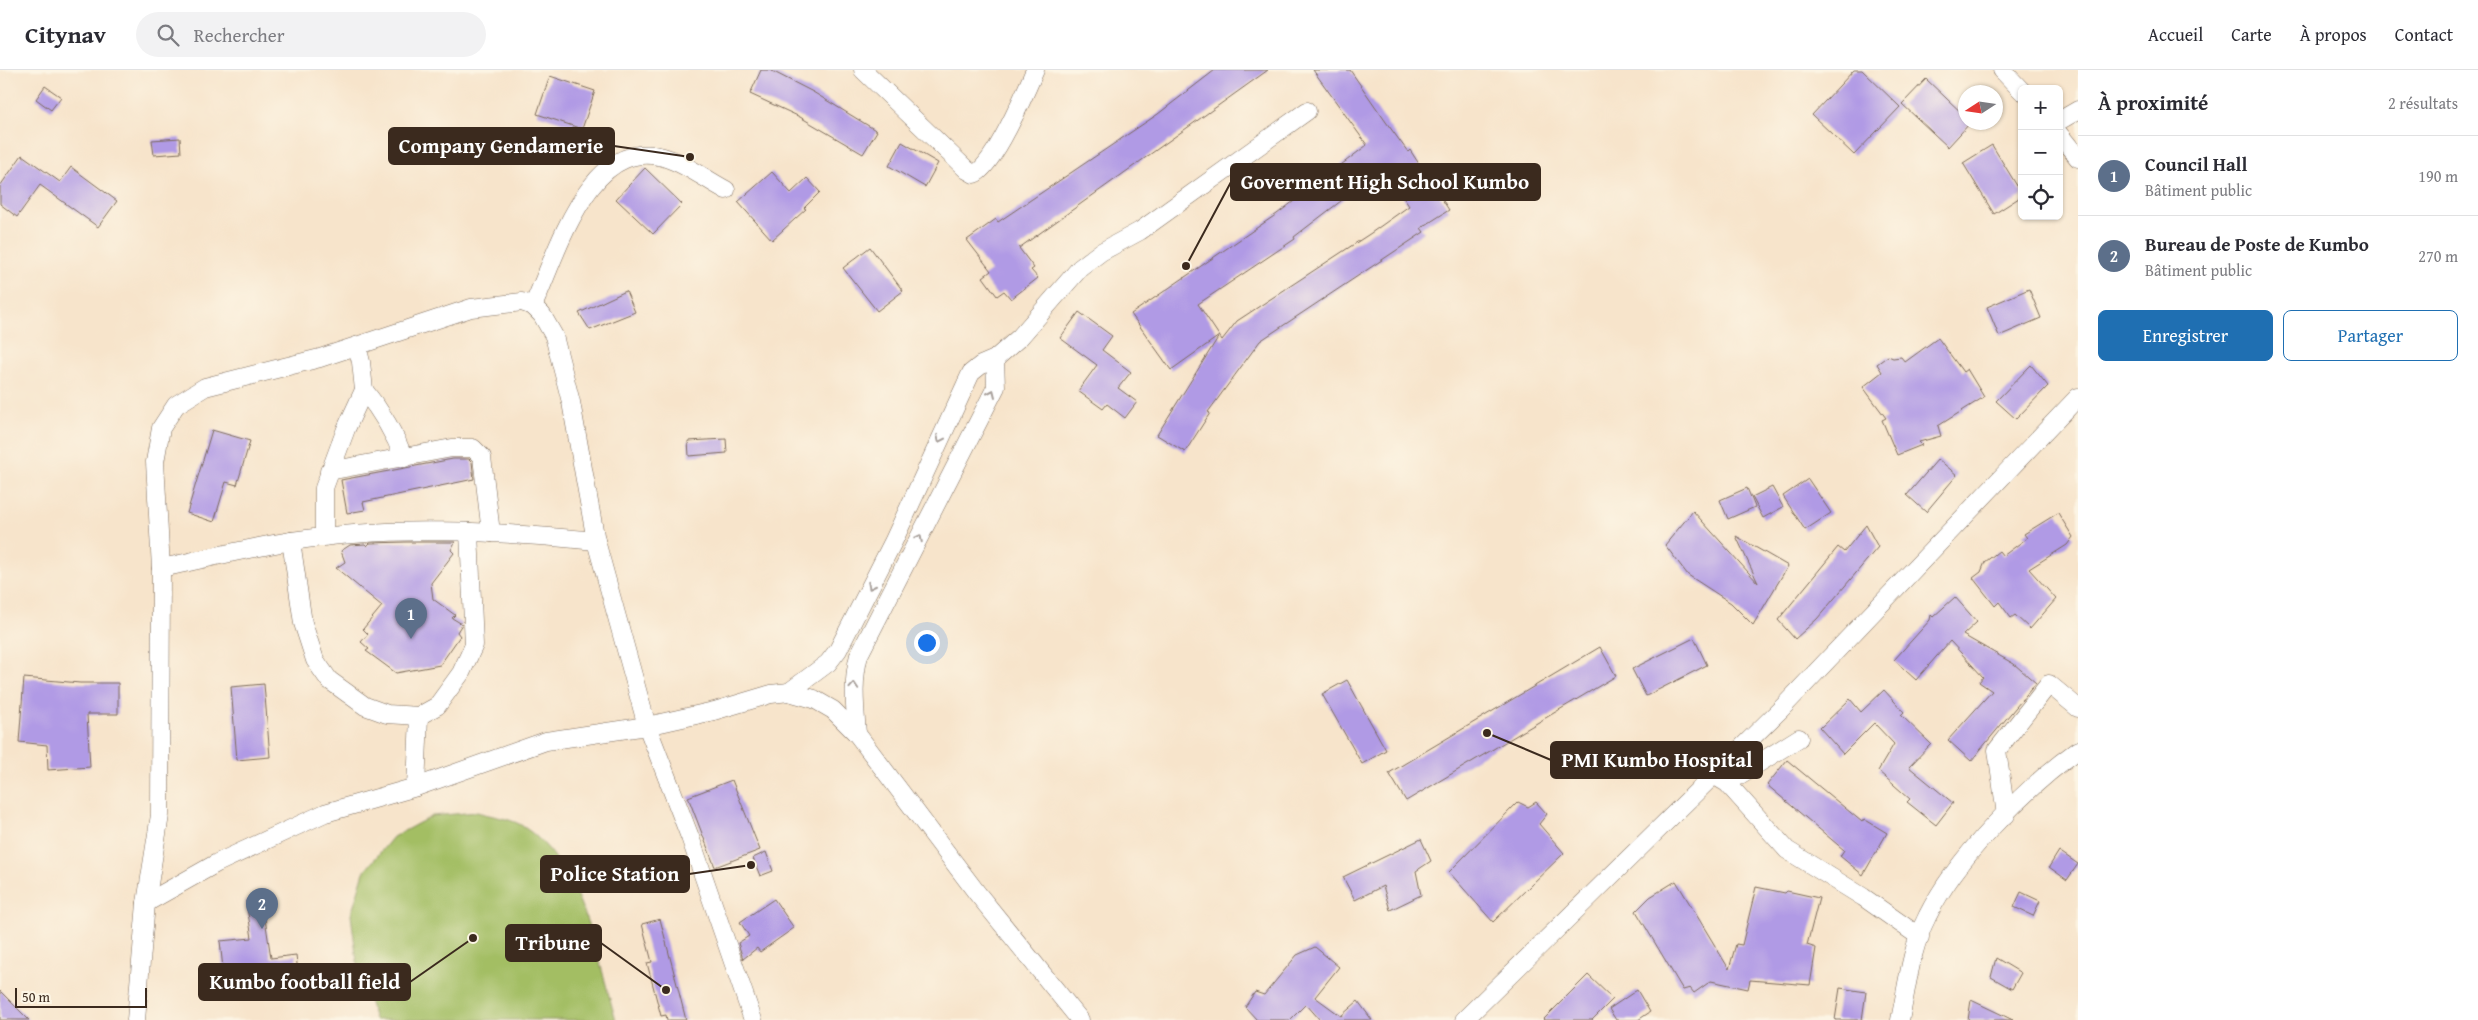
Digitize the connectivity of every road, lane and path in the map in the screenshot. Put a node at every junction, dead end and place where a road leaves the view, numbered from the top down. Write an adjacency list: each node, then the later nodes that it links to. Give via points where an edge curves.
1 (863, 70): 2 (street, via 974,174 985,167 1016,114)
2 (1035, 70)
3 (2002, 70): 4 (street)
4 (2018, 87)
5 (2078, 110): 7 (street)
6 (1307, 111): 13 (street, via 1140,230 1080,268 1020,336)
7 (2063, 119)
8 (2063, 139): 9 (street)
9 (2078, 158)
10 (726, 190): 11 (street, via 667,158 634,156 618,162 590,186 579,202)
11 (533, 306): 12 (street, via 506,302 471,308); 22 (street, via 554,336 571,402)
12 (357, 346): 14 (street); 23 (street, via 206,387 176,405 161,428 155,462)
13 (995, 359): 24 (street, one-way to 24, via 970,373 894,540 838,650 828,663); 28 (street, one-way to 13, via 853,695 859,655 996,387)
14 (364, 390): 16 (street, via 394,434); 17 (street)
15 (2078, 397): 31 (street, via 1781,709)
16 (404, 458): 17 (street); 19 (street, via 452,448 472,448 482,457)
17 (330, 472): 20 (street, via 324,488)
18 (469, 532): 19 (street); 20 (street); 26 (street, via 474,645 461,674 437,706)
19 (491, 533): 22 (street)
20 (324, 537): 21 (street)
21 (291, 541): 23 (street); 26 (street, via 303,623 315,660 329,680 365,706 387,714)
22 (596, 541): 27 (street)
23 (161, 568): 34 (street, via 160,815)
24 (789, 692): 27 (street); 28 (street, via 814,699 833,710)
25 (2078, 708): 33 (street, via 2049,684 1997,750)
26 (419, 716): 32 (street)
27 (647, 726): 32 (street, via 546,740); 37 (street, via 690,837)
28 (858, 734): 38 (street, via 965,877)
29 (1799, 738): 31 (street)
30 (2078, 750): 33 (street, via 2058,764)
31 (1721, 779): 35 (street, via 1787,850); 39 (street)
32 (416, 787): 34 (street, via 326,813 281,832 216,863)
33 (2006, 815): 35 (street, via 1978,842 1946,885 1926,918)
34 (146, 903): 36 (street)
35 (1920, 937): 40 (street)
36 (136, 1020)
37 (753, 1020)
38 (1080, 1020)
39 (1464, 1020)
40 (1900, 1020)

